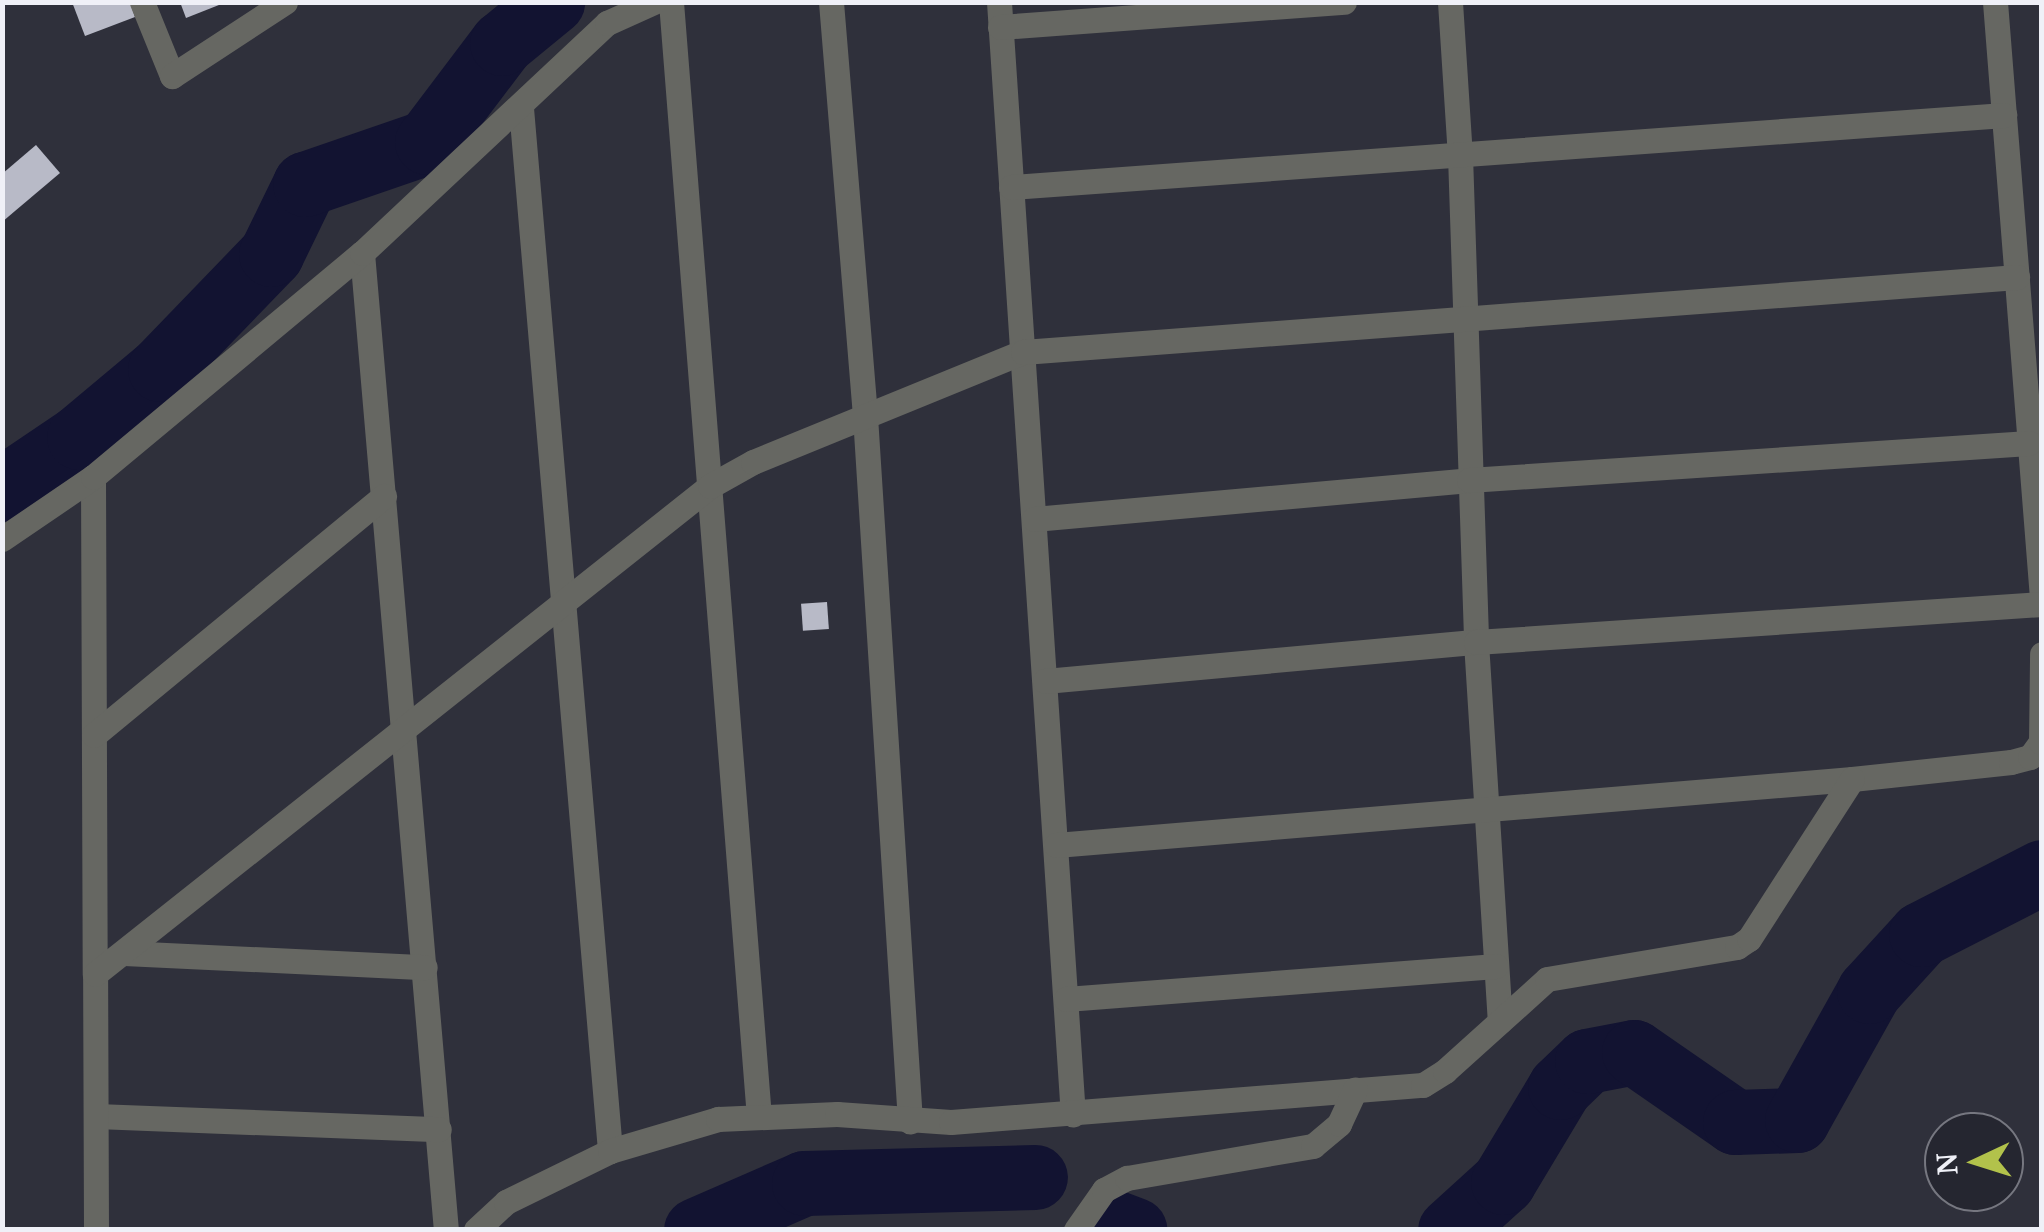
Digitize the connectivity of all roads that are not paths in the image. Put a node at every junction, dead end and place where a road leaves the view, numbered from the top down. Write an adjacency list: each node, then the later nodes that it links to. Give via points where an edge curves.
1 (142, 2): 2 (street, via 172,76)
2 (285, 2)
3 (654, 2): 10 (street, via 607,23)
4 (671, 2): 22 (street)
5 (831, 2): 18 (street)
6 (1344, 2): 9 (street)
7 (1450, 2): 12 (street)
8 (1996, 2): 11 (street)
9 (1000, 15): 13 (street)
10 (520, 108): 14 (street); 27 (street)
11 (2004, 115): 12 (street); 15 (street)
12 (1460, 154): 13 (street); 16 (street)
13 (1012, 187): 17 (street)
14 (362, 253): 20 (street); 23 (street)
15 (2017, 277): 16 (street); 19 (street)
16 (1464, 318): 17 (street); 21 (street)
17 (1023, 352): 18 (street); 24 (street)
18 (865, 416): 22 (street); 46 (street)
19 (2030, 443): 21 (street); 26 (street)
20 (93, 477): 25 (street); 32 (street)
21 (1469, 480): 24 (street); 28 (street)
22 (710, 486): 27 (street); 45 (street)
23 (384, 496): 31 (street); 32 (street)
24 (1034, 520): 30 (street)
25 (2, 540)
26 (2042, 601): 28 (street)
27 (563, 606): 31 (street); 48 (street)
28 (1476, 642): 30 (street); 34 (street)
29 (2042, 654): 33 (street, via 2041,742 2030,757)
30 (1045, 681): 35 (street)
31 (404, 728): 36 (street); 38 (street)
32 (94, 735): 39 (street)
33 (1852, 779): 34 (street); 41 (street, via 1749,939 1737,947 1547,978)
34 (1485, 810): 35 (street); 37 (street)
35 (1056, 845): 40 (street)
36 (124, 953): 38 (street); 39 (street)
37 (1496, 966): 40 (street); 41 (street)
38 (425, 968): 47 (street)
39 (94, 974): 44 (street)
40 (1066, 999): 43 (street)
41 (1500, 1021): 42 (street, via 1422,1084)
42 (1355, 1090): 43 (street); 52 (street, via 1340,1124 1313,1146 1127,1178 1104,1190)
43 (1073, 1115): 46 (street)
44 (96, 1116): 47 (street); 49 (street)
45 (759, 1118): 46 (street, via 836,1114); 48 (street, via 718,1119)
46 (910, 1122)
47 (440, 1129): 50 (street)
48 (610, 1151): 51 (street, via 506,1202)
49 (96, 1230)
50 (446, 1230)
51 (476, 1230)
52 (1076, 1230)

